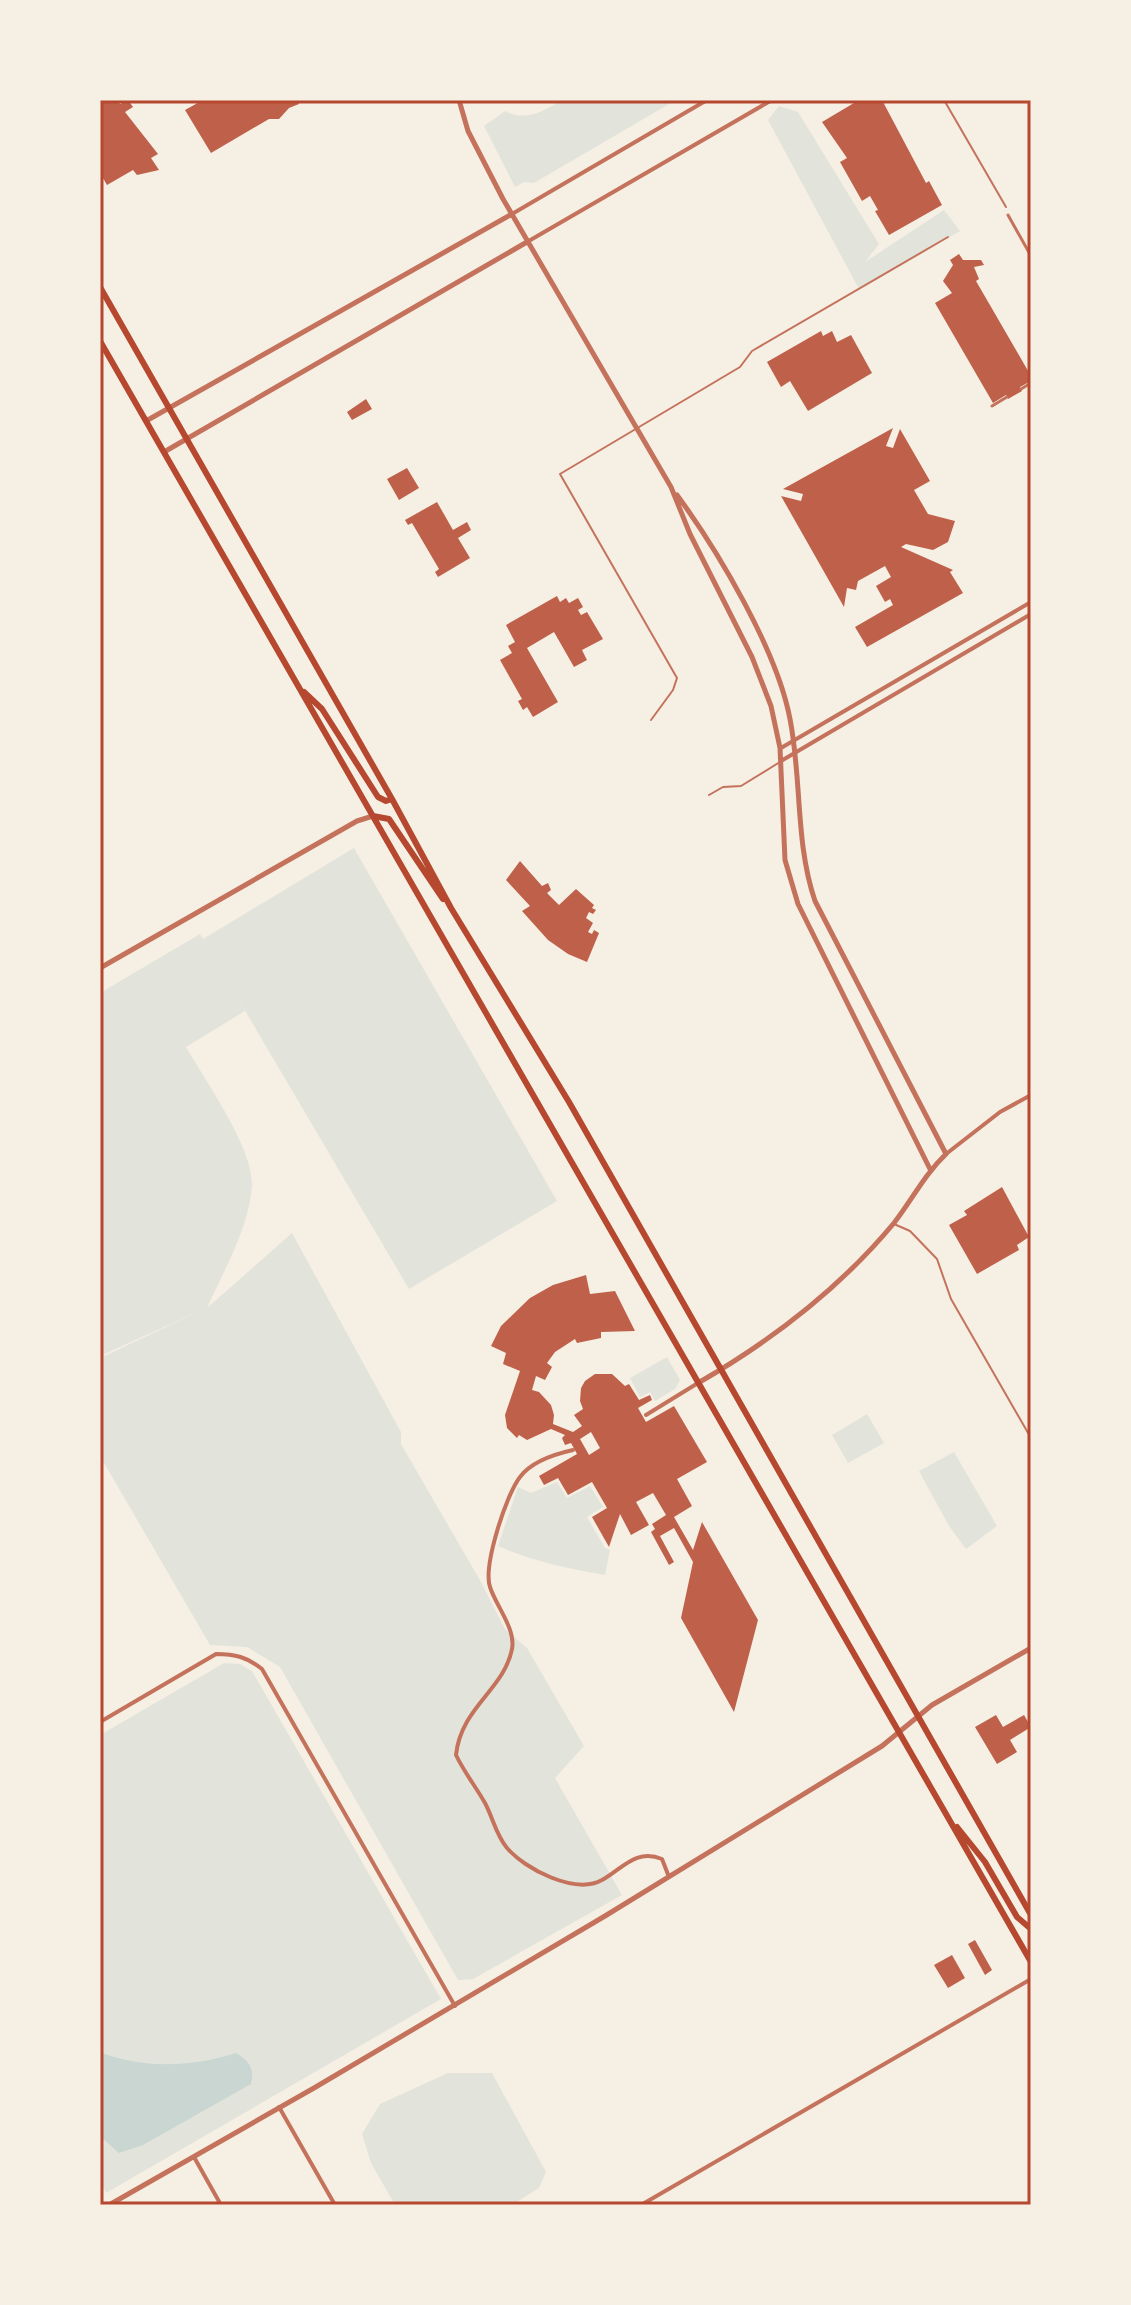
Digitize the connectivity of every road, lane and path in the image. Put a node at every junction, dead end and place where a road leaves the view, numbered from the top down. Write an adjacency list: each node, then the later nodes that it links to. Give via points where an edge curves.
1 (459, 100): 6 (street, via 468,131)
2 (707, 100): 6 (street)
3 (772, 100): 9 (street)
4 (944, 100): 5 (lane)
5 (1006, 207)
6 (512, 214): 9 (street); 17 (street)
7 (1008, 215): 10 (street)
8 (948, 237): 19 (lane, via 752,351 740,367)
9 (527, 242): 19 (street); 20 (street)
10 (1031, 256)
11 (100, 287): 17 (main road)
12 (100, 341): 18 (main road)
13 (1031, 383): 14 (street)
14 (1021, 389)
15 (1007, 397): 16 (street)
16 (992, 406)
17 (170, 408): 18 (street); 20 (main road)
18 (146, 421): 21 (main road)
19 (638, 427): 22 (street); 26 (lane, via 560,474 677,678)
20 (188, 439): 21 (street); 32 (main road)
21 (164, 452): 25 (main road)
22 (671, 487): 27 (street, via 742,600 775,672); 28 (street, via 762,679)
23 (1031, 602): 27 (street)
24 (1031, 614): 29 (street)
25 (301, 690): 32 (main road, via 322,709 378,797); 33 (main road)
26 (651, 720)
27 (793, 740): 28 (street); 29 (street)
28 (780, 748): 30 (street)
29 (795, 751): 30 (street); 37 (street, via 804,862 815,901)
30 (781, 761): 31 (lane, via 741,786 726,786); 38 (street, via 785,860 798,904)
31 (709, 795)
32 (392, 799): 34 (main road)
33 (373, 816): 34 (main road, via 389,819); 35 (street); 41 (main road)
34 (451, 908): 40 (main road)
35 (100, 968)
36 (1031, 1095): 37 (street)
37 (946, 1154): 38 (street)
38 (930, 1169): 39 (street)
39 (893, 1223): 40 (street, via 801,1314); 43 (lane, via 910,1231 937,1259 951,1299)
40 (723, 1369): 41 (street); 46 (main road)
41 (698, 1383): 42 (street); 48 (main road)
42 (646, 1415)
43 (1031, 1438)
44 (573, 1450): 50 (street, via 555,1454 519,1478 491,1547 489,1585 513,1649 496,1682 463,1724 456,1755 500,1839 518,1859 566,1884 583,1886 602,1880 627,1861 654,1855 662,1859)
45 (1031, 1648): 46 (street)
46 (917, 1716): 48 (street); 51 (main road)
47 (100, 1722): 55 (street, via 216,1654 251,1660 262,1669)
48 (900, 1733): 49 (main road); 50 (street)
49 (943, 1808): 52 (main road, via 985,1862 1017,1917); 53 (main road)
50 (669, 1877): 55 (street)
51 (1031, 1915)
52 (1031, 1929)
53 (1031, 1962)
54 (1031, 1979): 61 (street)
55 (455, 2006): 56 (street)
56 (279, 2107): 57 (street); 60 (street)
57 (194, 2157): 58 (street); 59 (street)
58 (109, 2205)
59 (221, 2205)
60 (335, 2205)
61 (641, 2205)

